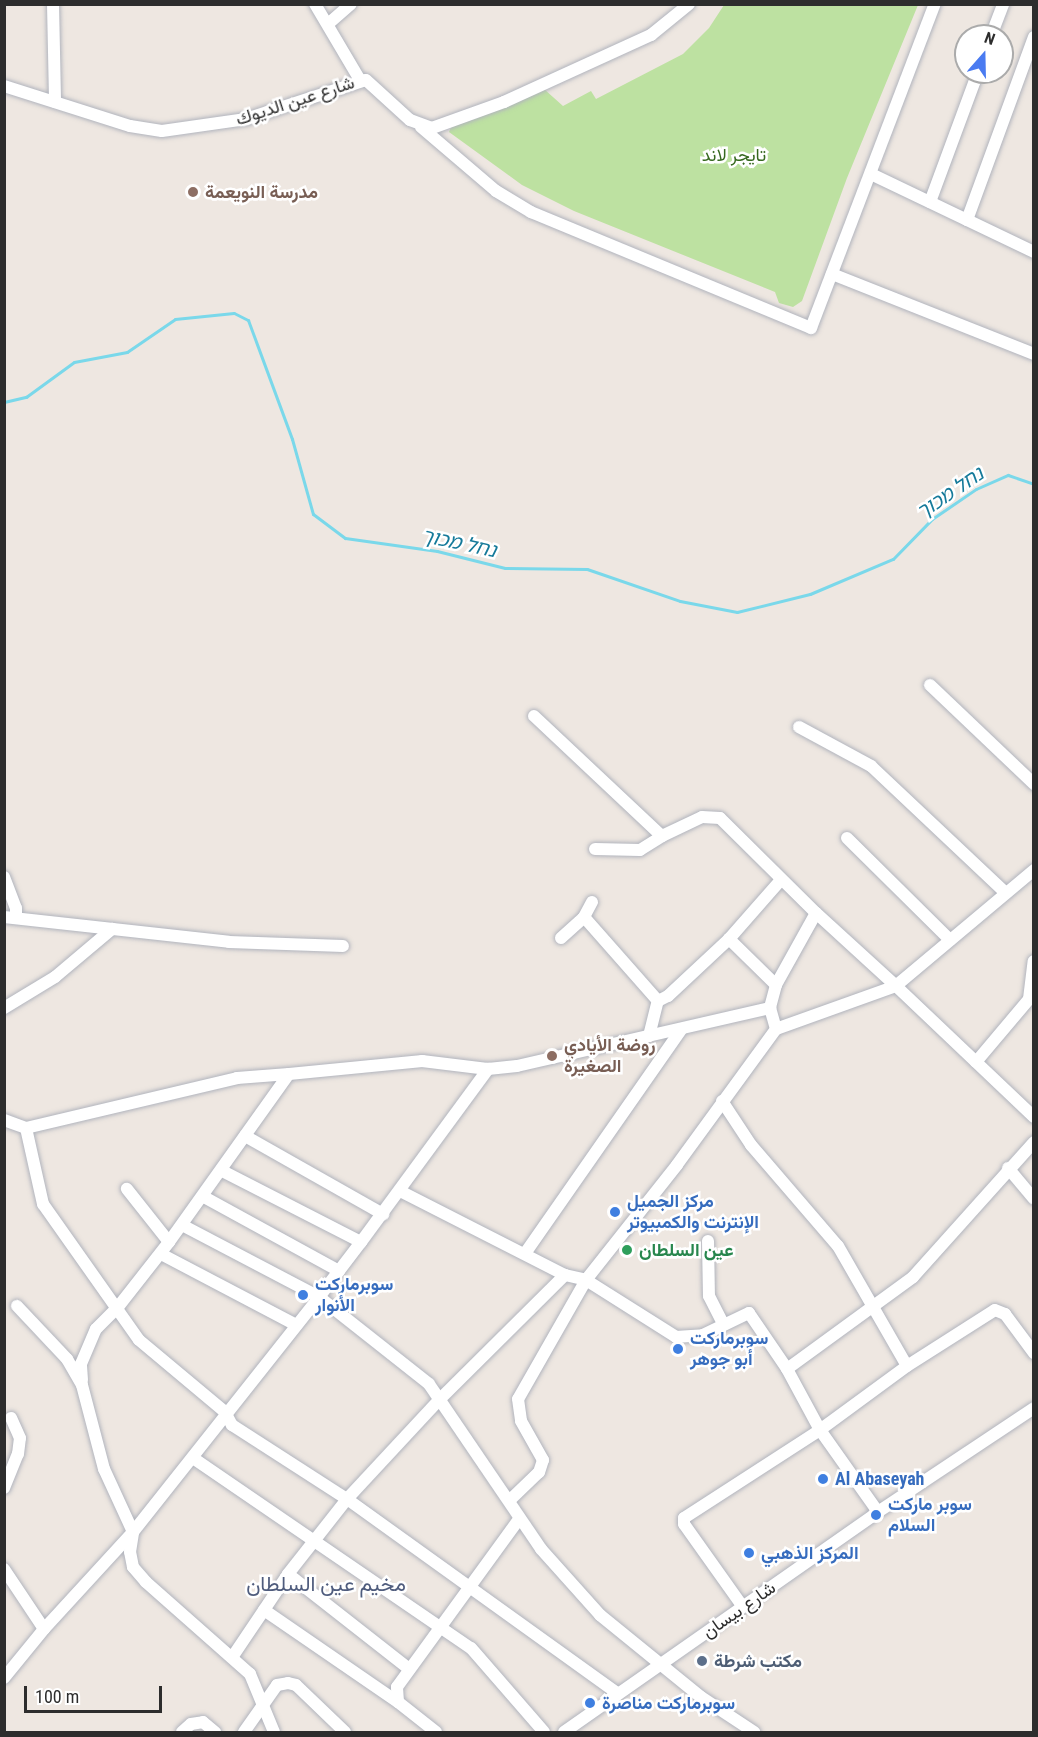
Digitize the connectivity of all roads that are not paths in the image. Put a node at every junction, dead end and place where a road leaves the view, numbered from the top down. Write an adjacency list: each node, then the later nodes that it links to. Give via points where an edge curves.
1 (53, 4): 13 (street)
2 (315, 4): 7 (street)
3 (351, 4): 7 (street)
4 (689, 4): 14 (street, via 651,35 541,86 450,122)
5 (935, 4): 15 (street)
6 (1003, 4): 8 (street)
7 (328, 24): 10 (street)
8 (996, 24)
9 (1034, 37): 17 (street)
10 (360, 80): 13 (street, شارع عين الديوك, via 246,119 178,130 130,126); 14 (street, شارع عين الديوك, via 372,83)
11 (974, 84): 16 (street)
12 (4, 86): 13 (street, شارع عين الديوك)
13 (55, 102)
14 (421, 127): 19 (street, شارع عين الديوك, via 496,191 531,212 811,328)
15 (871, 174): 16 (street); 19 (street)
16 (930, 202): 17 (street)
17 (967, 220): 18 (street)
18 (1034, 252)
19 (832, 274): 20 (street)
20 (1034, 354)
21 (930, 685): 24 (street)
22 (534, 716): 25 (street)
23 (799, 727): 31 (street, via 871,766)
24 (1034, 784)
25 (662, 836): 27 (street, via 640,850); 30 (street, via 702,817 720,818)
26 (847, 838): 39 (street)
27 (595, 849)
28 (1034, 870): 31 (street)
29 (4, 877): 35 (street, via 16,908)
30 (780, 881): 33 (street); 38 (street)
31 (1006, 893): 39 (street)
32 (592, 902): 34 (street)
33 (816, 913): 43 (street); 44 (street)
34 (584, 917): 37 (street); 45 (street)
35 (10, 918): 36 (street)
36 (112, 929): 40 (street, via 229,942); 46 (street, via 55,977)
37 (561, 938)
38 (729, 939): 43 (street); 45 (street)
39 (950, 940): 44 (street)
40 (343, 946)
41 (1034, 961): 42 (street)
42 (1033, 983): 51 (street, via 1029,999)
43 (776, 985): 47 (street)
44 (896, 986): 48 (street); 51 (street)
45 (658, 1001): 50 (street)
46 (4, 1008)
47 (770, 1008): 48 (street); 49 (street)
48 (776, 1029): 54 (street)
49 (681, 1030): 50 (street); 71 (street)
50 (649, 1036): 52 (street, via 537,1063)
51 (976, 1062): 55 (street)
52 (488, 1069): 53 (street, via 422,1061); 63 (street)
53 (289, 1074): 57 (street, via 237,1078); 58 (street)
54 (722, 1101): 75 (street); 79 (street, via 751,1144 838,1246)
55 (1034, 1117)
56 (4, 1120): 57 (street)
57 (26, 1128): 78 (street, via 43,1204)
58 (245, 1136): 61 (street); 66 (street)
59 (1034, 1142): 60 (street)
60 (1008, 1168): 65 (street); 79 (street, via 928,1263)
61 (222, 1171): 64 (street); 70 (street)
62 (127, 1189): 69 (street)
63 (400, 1191): 66 (street); 71 (street)
64 (204, 1197): 67 (street); 73 (street)
65 (1034, 1199)
66 (383, 1214): 70 (street)
67 (182, 1225): 69 (street); 76 (street)
68 (708, 1241): 80 (street, via 709,1296)
69 (169, 1242): 72 (street)
70 (361, 1242): 73 (street)
71 (526, 1252): 74 (street)
72 (161, 1254): 78 (street); 81 (street)
73 (339, 1270): 76 (street)
74 (566, 1275): 75 (street); 86 (street)
75 (586, 1280): 80 (street, via 676,1337 697,1337); 94 (street, via 518,1399 520,1422 543,1460 539,1472)
76 (319, 1297): 81 (street); 86 (street, via 414,1370)
77 (17, 1306): 85 (street, via 67,1359)
78 (118, 1307): 85 (street, via 96,1329 81,1364); 88 (street, via 139,1340)
79 (872, 1309): 83 (street); 84 (street)
80 (723, 1323): 84 (street, via 749,1314)
81 (296, 1325): 88 (street)
82 (1034, 1353): 83 (street, via 1005,1314 995,1310)
83 (907, 1366): 90 (street)
84 (787, 1369): 90 (street)
85 (82, 1385): 97 (street, via 104,1469)
86 (440, 1399): 93 (street); 94 (street)
87 (1034, 1408): 95 (street, شارع بيسان)
88 (225, 1412): 91 (street); 93 (street, via 232,1425)
89 (11, 1418): 92 (street, via 20,1438)
90 (820, 1430): 95 (street); 102 (street, via 683,1520)
91 (194, 1458): 97 (street); 98 (street)
92 (4, 1488)
93 (348, 1499): 98 (street); 101 (street)
94 (510, 1500): 96 (street)
95 (878, 1512): 102 (street, شارع بيسان)
96 (519, 1519): 101 (street); 107 (street, via 600,1615)
97 (134, 1532): 105 (street); 106 (street, via 130,1552 133,1567)
98 (316, 1542): 100 (street); 104 (street)
99 (4, 1569): 105 (street)
100 (288, 1574): 103 (street); 108 (street)
101 (472, 1587): 104 (street); 110 (street)
102 (743, 1607): 107 (street, شارع بيسان)
103 (264, 1610): 106 (street); 111 (street)
104 (440, 1627): 108 (street); 119 (street, via 471,1648)
105 (44, 1629): 109 (street)
106 (233, 1656): 112 (street, via 250,1674)
107 (662, 1663): 110 (street, شارع بيسان); 121 (street, via 701,1697)
108 (409, 1669): 111 (street, via 397,1688)
109 (4, 1678)
110 (618, 1694): 120 (street, شارع بيسان)
111 (398, 1702): 118 (street)
112 (260, 1705): 115 (street); 116 (street); 117 (street, via 277,1685 296,1685)
113 (182, 1732): 114 (street, via 191,1724 203,1722)
114 (215, 1732)
115 (244, 1732)
116 (274, 1732)
117 (345, 1732)
118 (436, 1732)
119 (544, 1732)
120 (564, 1732)
121 (754, 1732)

